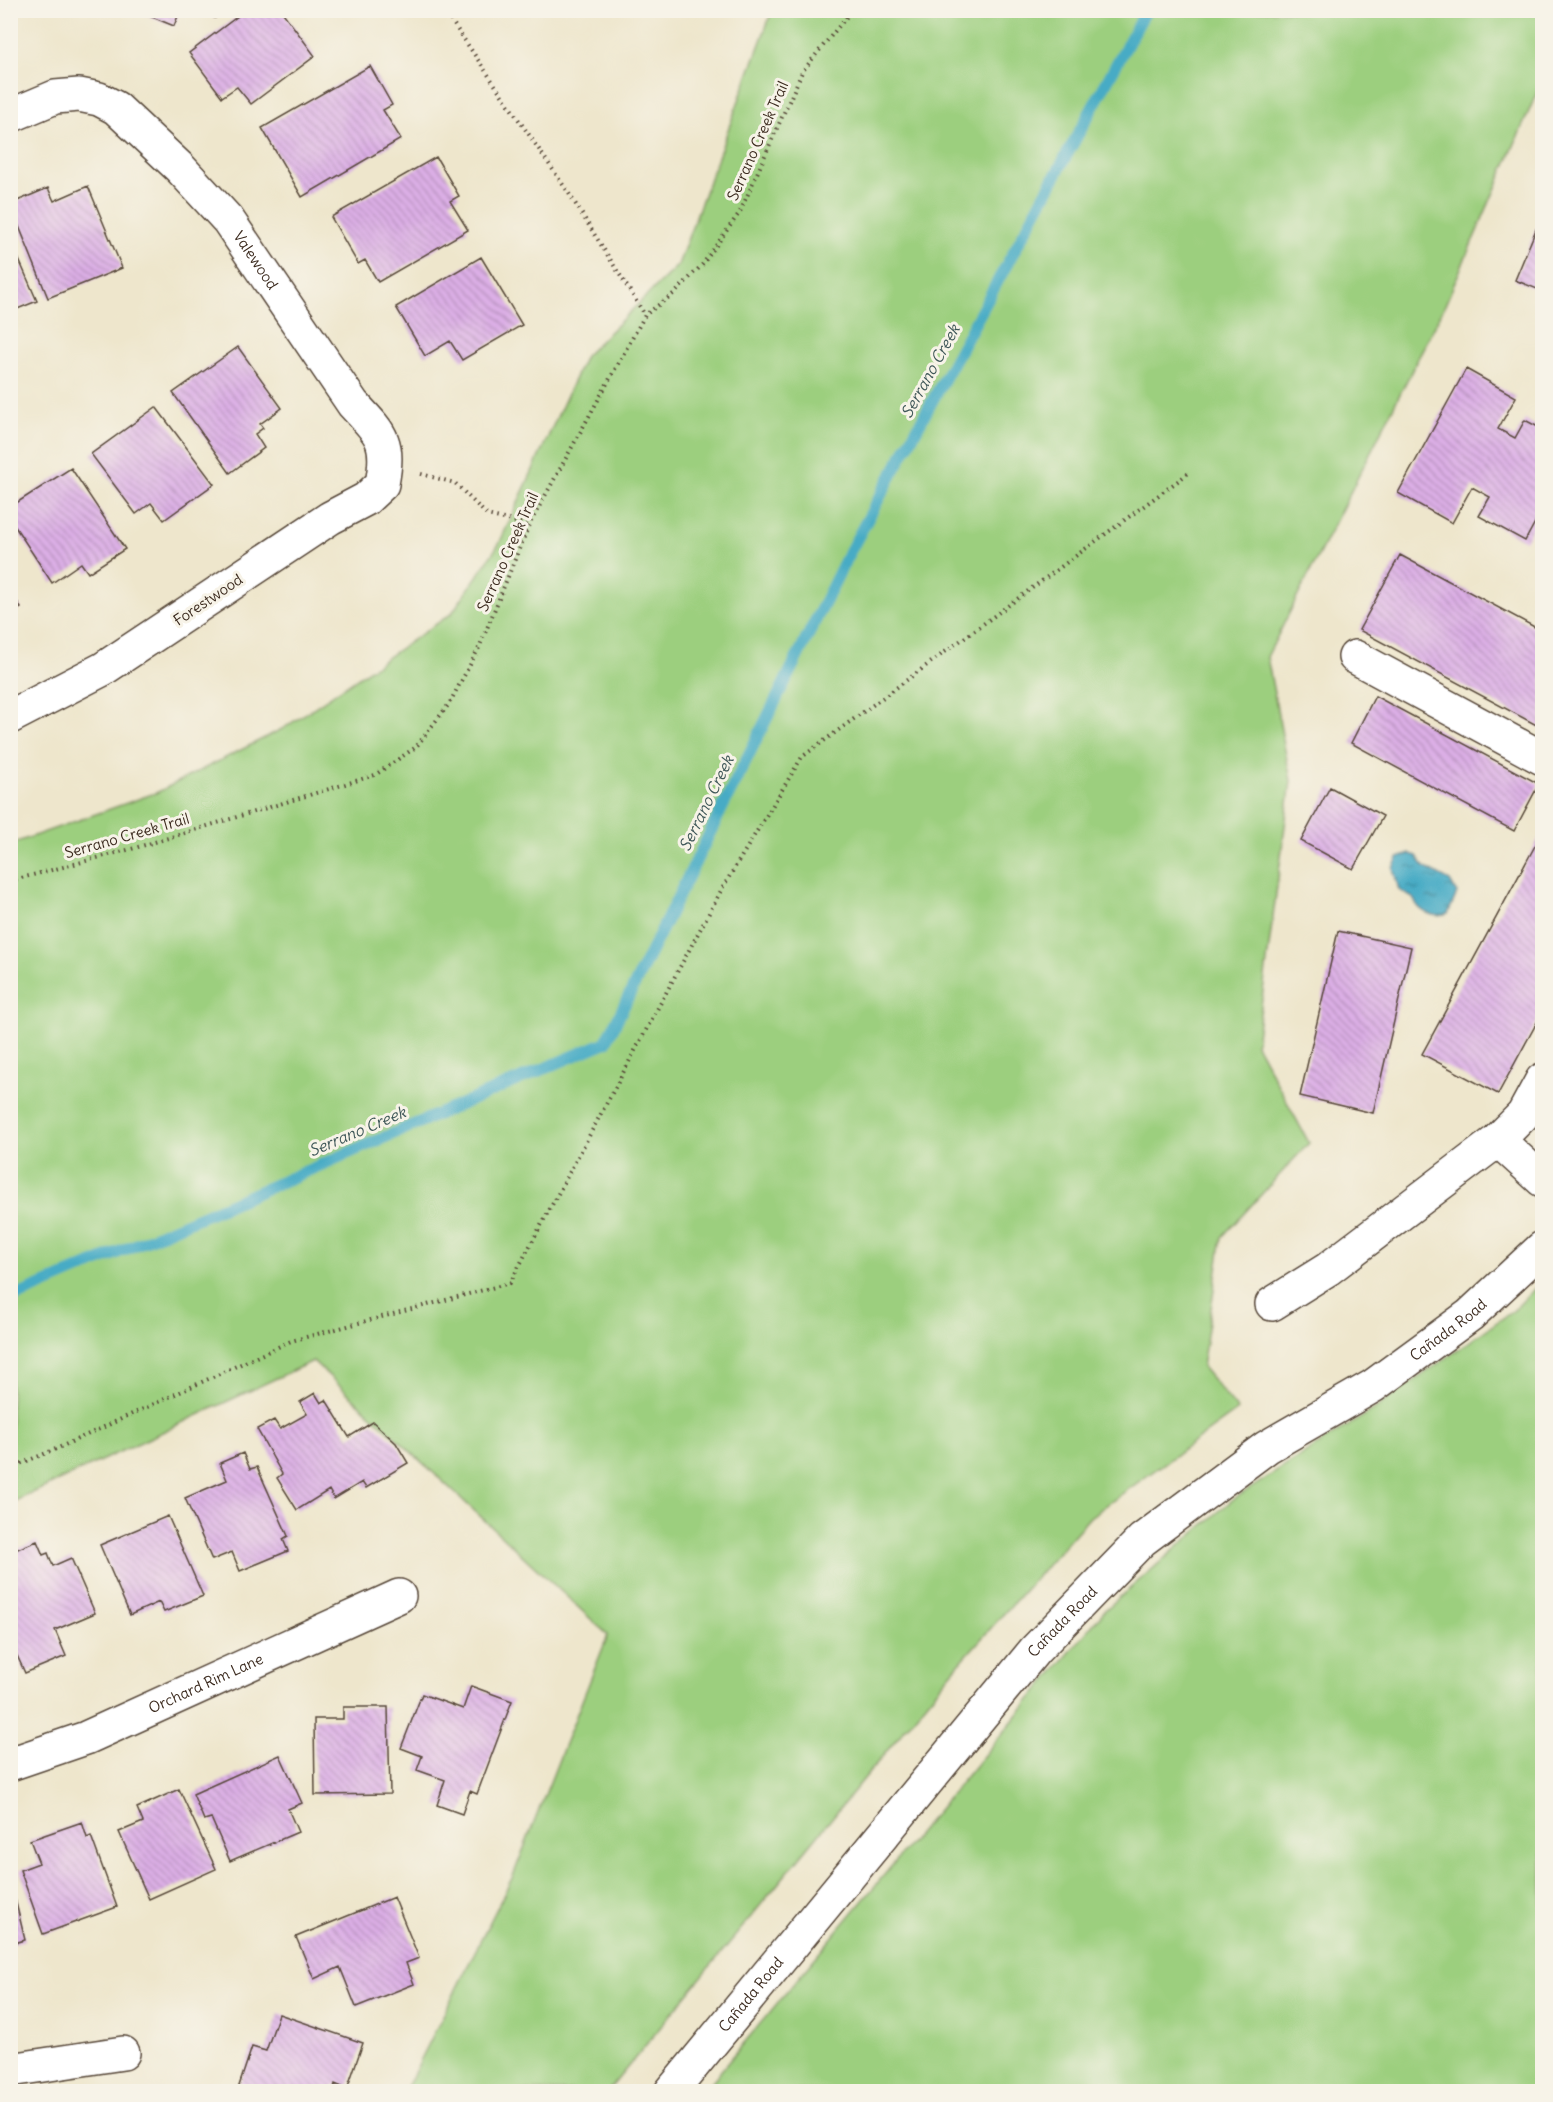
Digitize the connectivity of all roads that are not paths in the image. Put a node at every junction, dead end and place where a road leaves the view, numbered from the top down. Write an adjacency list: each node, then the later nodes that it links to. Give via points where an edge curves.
1 (10, 116): 2 (street, Valewood, via 55,97 79,95 116,108 228,220 353,404 376,429 386,446)
2 (386, 464): 4 (street, Forestwood, via 382,484 366,499 330,518 103,669)
3 (1356, 657): 5 (street)
4 (10, 717)
5 (1542, 758)
6 (1542, 1080): 7 (street, via 1522,1114)
7 (1498, 1140): 8 (street); 10 (street, via 1328,1269)
8 (1542, 1180)
9 (1542, 1248): 15 (street, Cañada Road, via 1470,1315 1373,1386 1267,1447 1142,1540 1035,1650)
10 (1272, 1304)
11 (399, 1596): 12 (street, Orchard Rim Lane, via 86,1738)
12 (10, 1764)
13 (123, 2053): 14 (street)
14 (10, 2070)
15 (671, 2091)

